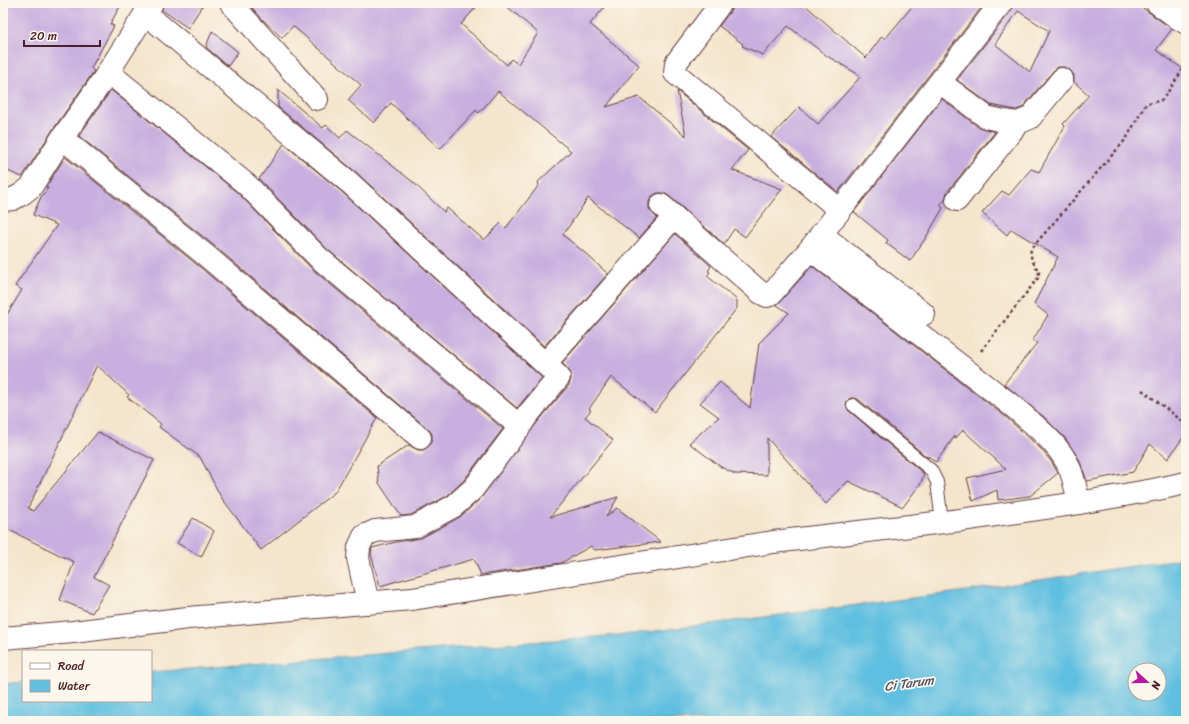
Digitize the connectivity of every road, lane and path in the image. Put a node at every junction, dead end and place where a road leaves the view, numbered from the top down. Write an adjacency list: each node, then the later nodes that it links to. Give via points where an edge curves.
1 (231, 3): 11 (street)
2 (721, 3): 16 (street, via 676,63 675,73)
3 (1001, 3): 10 (street)
4 (1157, 3): 6 (street)
5 (148, 8): 8 (street); 19 (street, via 350,183)
6 (1183, 15)
7 (1186, 65): 20 (path, via 1163,99 1146,104 1126,139 1031,250 1031,259 1039,272 1038,278)
8 (108, 72): 13 (street); 24 (street, via 246,184 319,258)
9 (1062, 79): 12 (street, via 1030,118)
10 (940, 82): 12 (street, via 986,117); 16 (street)
11 (316, 99)
12 (1018, 122): 15 (street)
13 (62, 138): 14 (street, via 31,187 14,199); 25 (street, via 209,258)
14 (3, 200)
15 (957, 200)
16 (840, 210): 17 (street)
17 (815, 241): 18 (street); 19 (street, via 771,294 766,296 668,211); 20 (street)
18 (924, 314)
19 (545, 364): 24 (street, via 558,377)
20 (966, 370): 27 (street, via 1037,427 1058,450 1067,463)
21 (1142, 390): 23 (path)
22 (854, 405): 28 (lane, via 931,470 937,482)
23 (1186, 424)
24 (519, 428): 29 (street, via 473,489 454,506 415,527 375,531 364,536 358,558)
25 (420, 438)
26 (1186, 483): 27 (street)
27 (1079, 503): 28 (street)
28 (942, 522): 29 (street, via 773,542 412,599)
29 (368, 602): 30 (street)
30 (3, 638)

